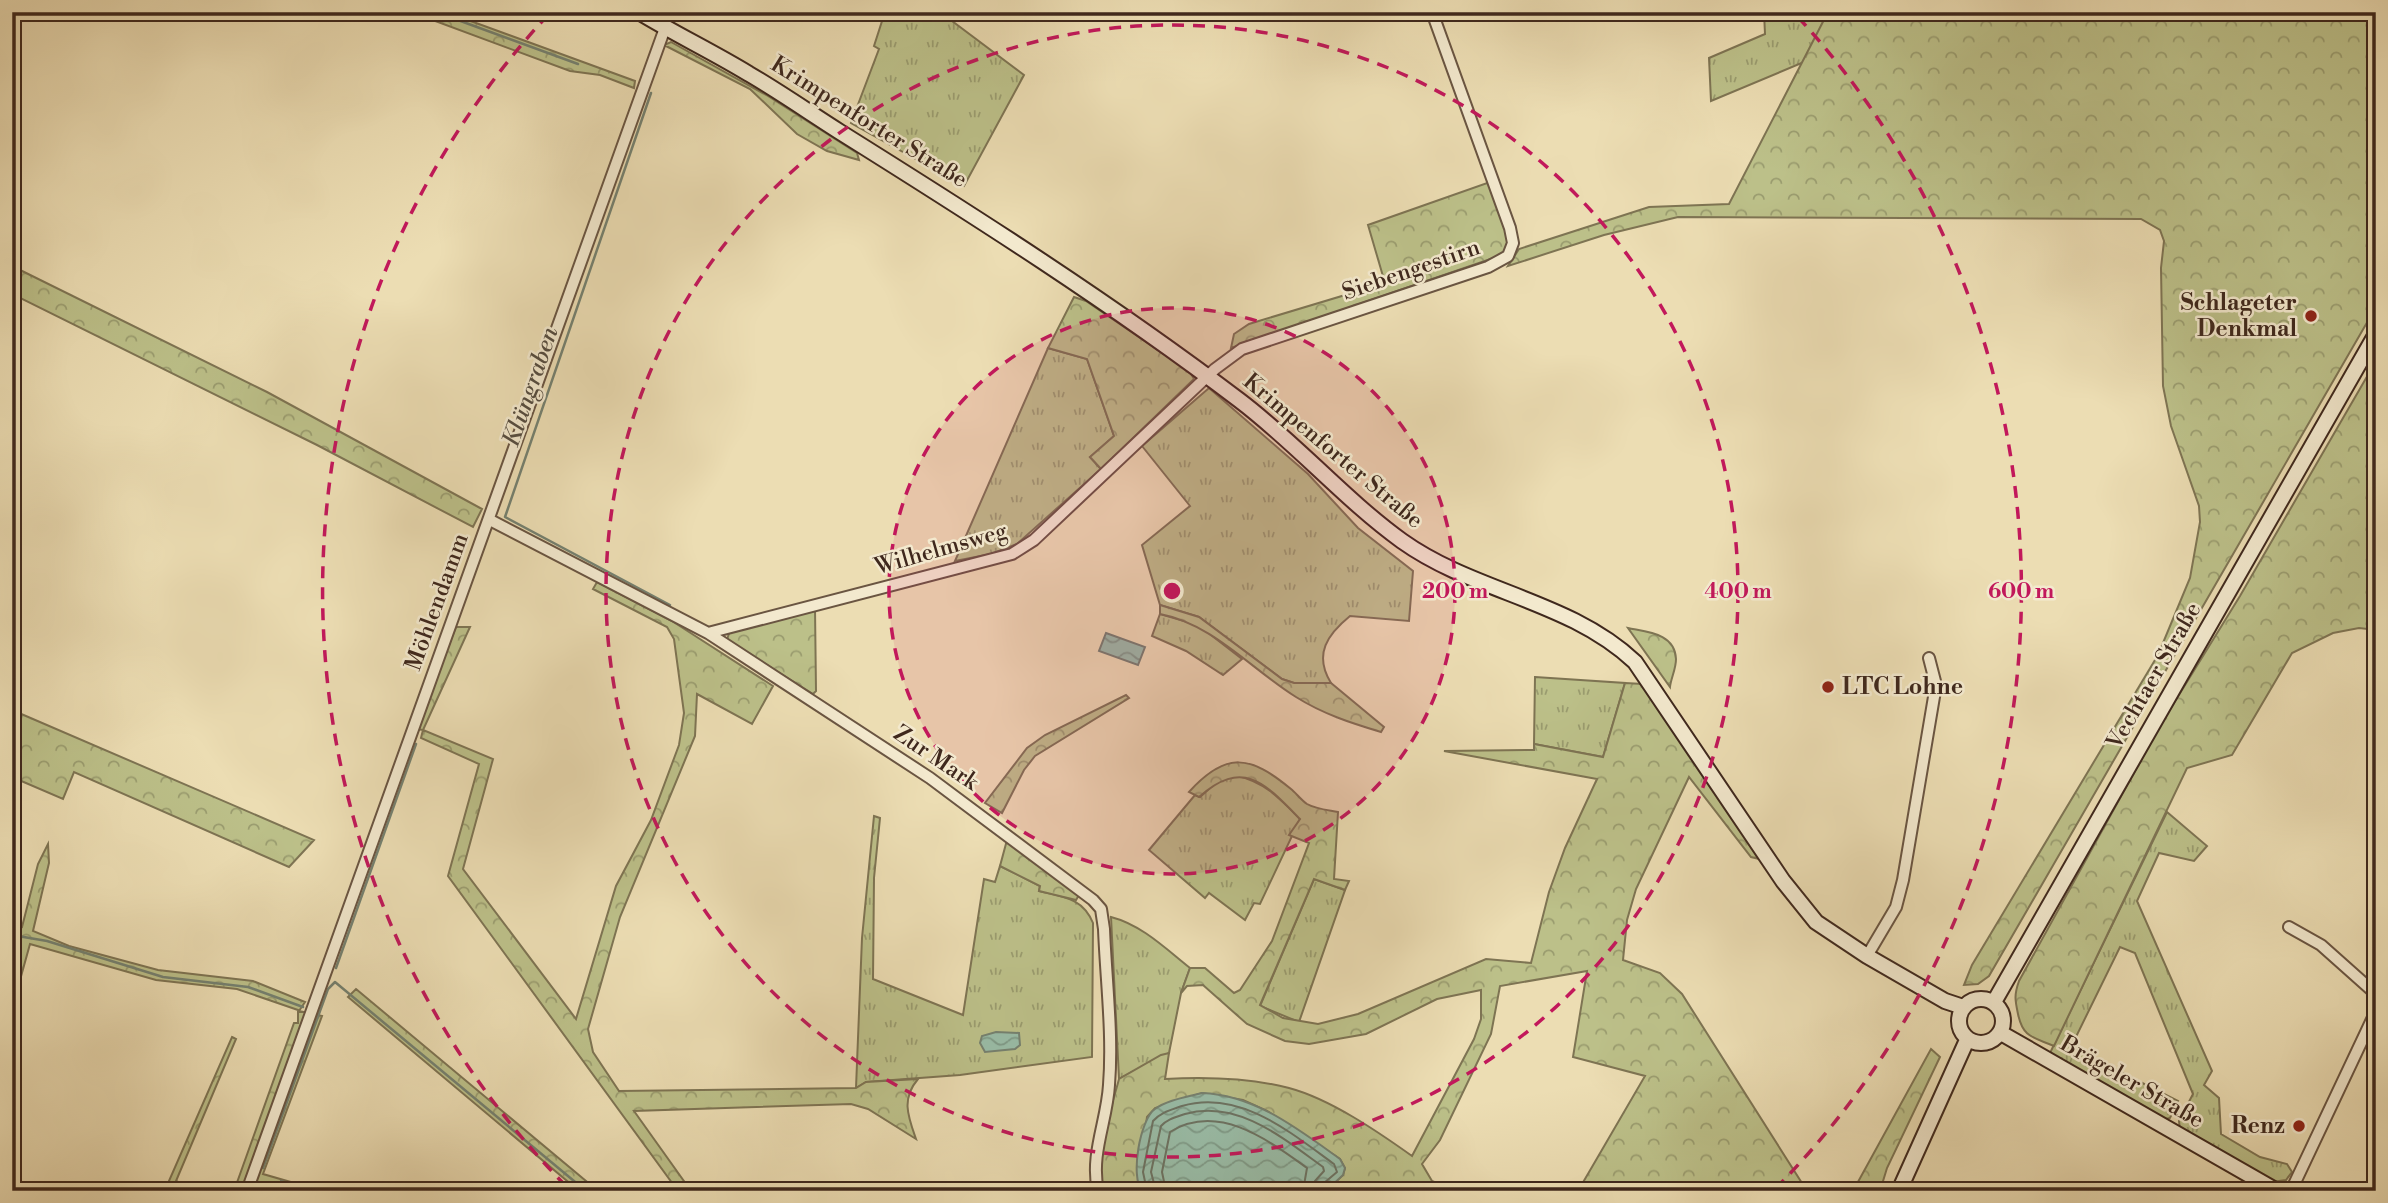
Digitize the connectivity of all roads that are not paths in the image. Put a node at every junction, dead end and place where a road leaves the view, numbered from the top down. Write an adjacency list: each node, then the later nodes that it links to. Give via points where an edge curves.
1 (639, 12): 3 (street, Krimpenforter Straße)
2 (1432, 12): 5 (street, Siebengestirn, via 1510,228 1513,243 1508,256 1488,267 1242,349)
3 (665, 27): 5 (street, Krimpenforter Straße, via 967,210); 6 (street, Möhlendamm)
4 (2376, 334): 12 (street, Vechtaer Straße)
5 (1208, 377): 7 (street, Wilhelmsweg, via 1034,540 1012,554); 10 (street, Krimpenforter Straße, via 1417,551 1462,574 1565,614 1615,642 1635,662 1803,908 1829,933)
6 (490, 520): 7 (street, Zur Mark); 17 (street, Möhlendamm)
7 (708, 633): 18 (street, Zur Mark, via 986,817 1101,909 1110,1070 1096,1153)
8 (1929, 658): 10 (street, via 1936,685 1903,880 1896,907)
9 (2289, 927): 11 (street, via 2321,945)
10 (1867, 956): 13 (street, Krimpenforter Straße)
11 (2376, 994)
12 (1994, 1002): 13 (street, via 1978,998); 15 (street, via 2003,1015)
13 (1963, 1007): 16 (street, via 1959,1025)
14 (2376, 1011): 21 (street)
15 (2001, 1032): 16 (street, via 1986,1043); 20 (street, Brägeler Straße)
16 (1967, 1040): 19 (street)
17 (247, 1191)
18 (1098, 1191)
19 (1899, 1191)
20 (2277, 1191)
21 (2291, 1191)

